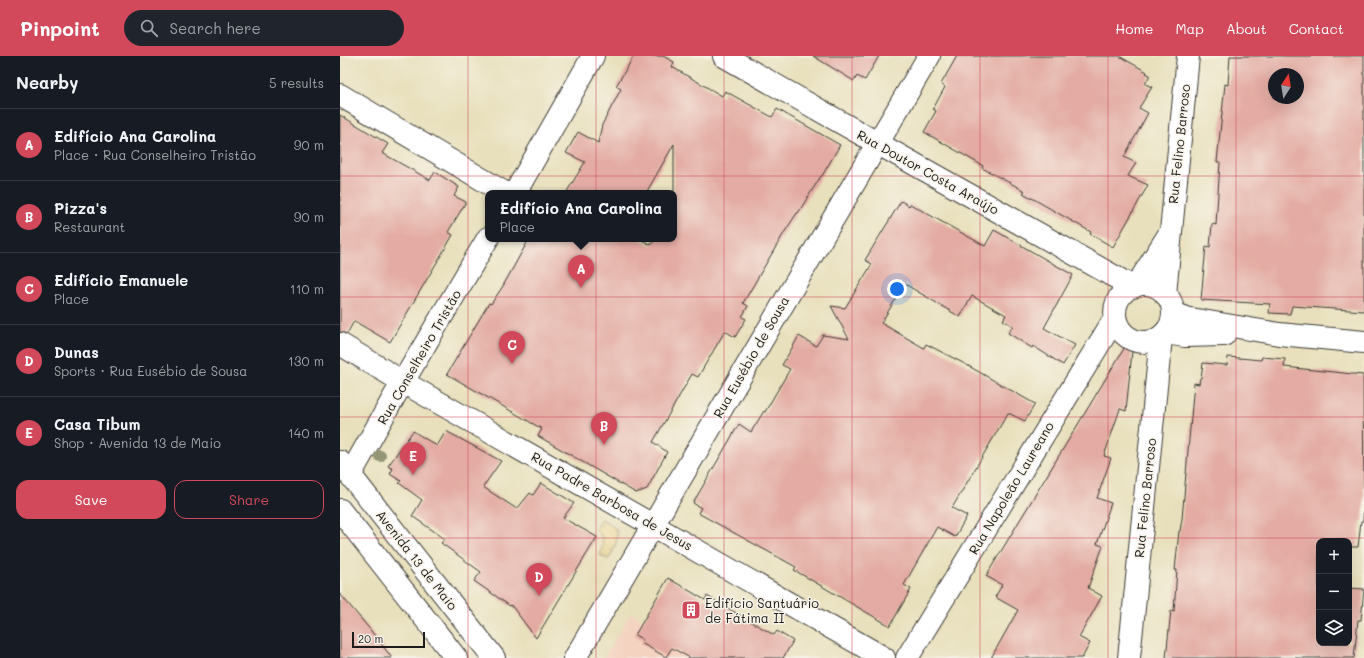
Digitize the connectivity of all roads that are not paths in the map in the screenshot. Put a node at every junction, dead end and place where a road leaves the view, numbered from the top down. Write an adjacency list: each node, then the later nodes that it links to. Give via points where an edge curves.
1 (593, 56): 8 (street)
2 (929, 56): 6 (street, Rua Eusébio de Sousa)
3 (1188, 56): 9 (street, Rua Felino Barroso)
4 (729, 57): 6 (street, Rua Doutor Costa Araújo)
5 (340, 94): 7 (street)
6 (877, 143): 11 (street, Rua Doutor Costa Araújo); 21 (street, Rua Eusébio de Sousa)
7 (500, 190)
8 (517, 190)
9 (1171, 232): 11 (street, Rua Felino Barroso); 12 (street, Rua Felino Barroso)
10 (486, 242): 18 (street, Rua Conselheiro Tristão)
11 (1135, 286): 12 (street, via 1145,285 1159,289); 13 (street, via 1119,299 1115,310)
12 (1169, 303): 14 (street, via 1185,318); 15 (street, via 1172,320)
13 (1116, 318): 15 (street, via 1118,327 1124,335 1133,340 1152,341); 26 (street, Rua Napoleão Laureano)
14 (1279, 334): 15 (street); 16 (street)
15 (1163, 335): 27 (street, Rua Felino Barroso)
16 (1364, 342)
17 (340, 344): 18 (street, Rua Padre Barbosa de Jesus)
18 (403, 382): 19 (street, Rua Conselheiro Tristão); 21 (street, Rua Padre Barbosa de Jesus)
19 (345, 469): 23 (street, Avenida 13 de Maio)
20 (340, 510): 22 (street)
21 (653, 525): 24 (street, Rua Eusébio de Sousa); 25 (street, Rua Padre Barbosa de Jesus)
22 (456, 658)
23 (494, 658)
24 (575, 658)
25 (884, 658)
26 (907, 658)
27 (1130, 658)

